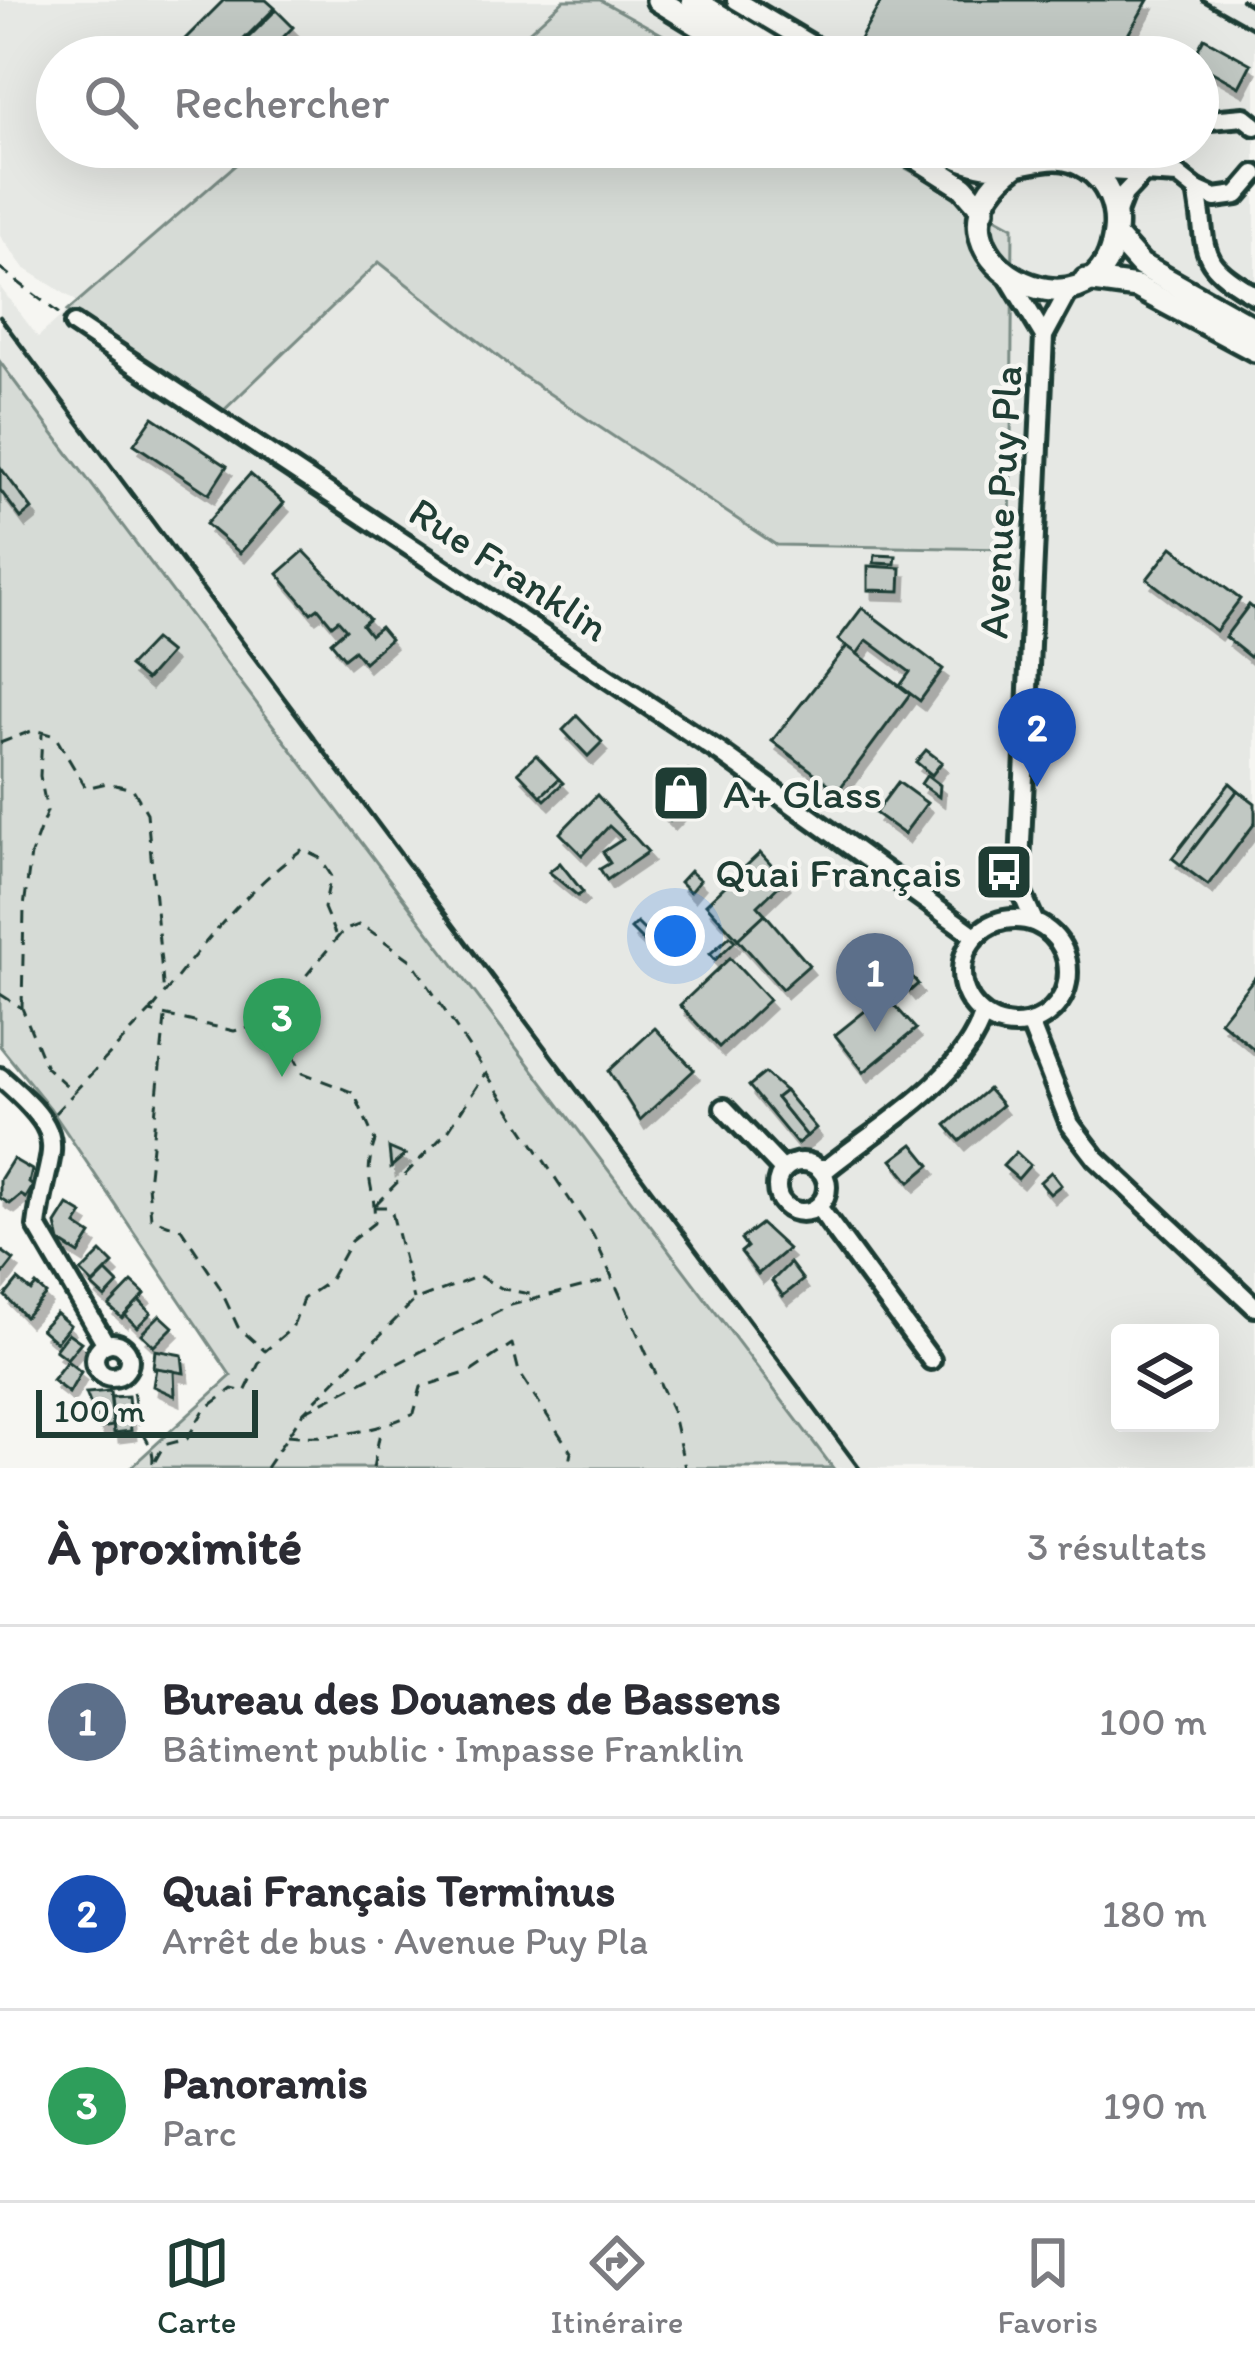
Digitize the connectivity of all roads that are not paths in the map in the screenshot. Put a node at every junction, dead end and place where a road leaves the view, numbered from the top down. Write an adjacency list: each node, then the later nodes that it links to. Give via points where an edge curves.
1 (658, 0): 4 (main road)
2 (693, 0): 5 (main road)
3 (736, 0): 6 (street)
4 (717, 36)
5 (753, 36)
6 (797, 36)
7 (1219, 119): 8 (street, via 1244,117)
8 (1255, 126)
9 (933, 168): 16 (main road)
10 (1013, 168): 16 (main road, via 989,191)
11 (1085, 168): 12 (main road)
12 (1090, 170): 14 (street); 17 (main road, via 1112,198)
13 (1255, 174): 15 (street, via 1237,195)
14 (1142, 175): 15 (street, via 1178,175); 17 (street, via 1124,194)
15 (1197, 190): 20 (street, via 1202,254 1220,276)
16 (983, 210): 18 (main road, via 986,248)
17 (1116, 226): 19 (main road, via 1100,268); 22 (main road, via 1154,274)
18 (1009, 278): 19 (main road, via 1028,288); 23 (street, Avenue Puy Pla)
19 (1078, 284): 23 (street, Avenue Puy Pla); 24 (main road, via 1137,287)
20 (1255, 295)
21 (74, 324): 28 (street, Rue Franklin, via 721,753)
22 (1255, 329)
23 (1044, 336): 25 (street, Avenue Puy Pla)
24 (1255, 350)
25 (1019, 887): 26 (street, Avenue Puy Pla); 27 (street)
26 (1034, 921): 27 (street); 30 (street, via 1060,942 1068,974 1057,1005)
27 (995, 922): 28 (street)
28 (974, 936): 29 (street, via 963,986)
29 (983, 1015): 30 (street); 33 (street, via 974,1043 953,1064)
30 (1030, 1023): 36 (street, via 1070,1124 1096,1158)
31 (0, 1077): 38 (street, via 45,1121 54,1161 37,1226 106,1344 128,1352)
32 (724, 1108): 34 (street)
33 (820, 1168): 34 (street, via 804,1161); 35 (street, via 828,1185)
34 (783, 1169): 35 (street, via 780,1201 800,1213)
35 (819, 1208): 37 (street)
36 (1255, 1307)
37 (931, 1360)
38 (122, 1375)

